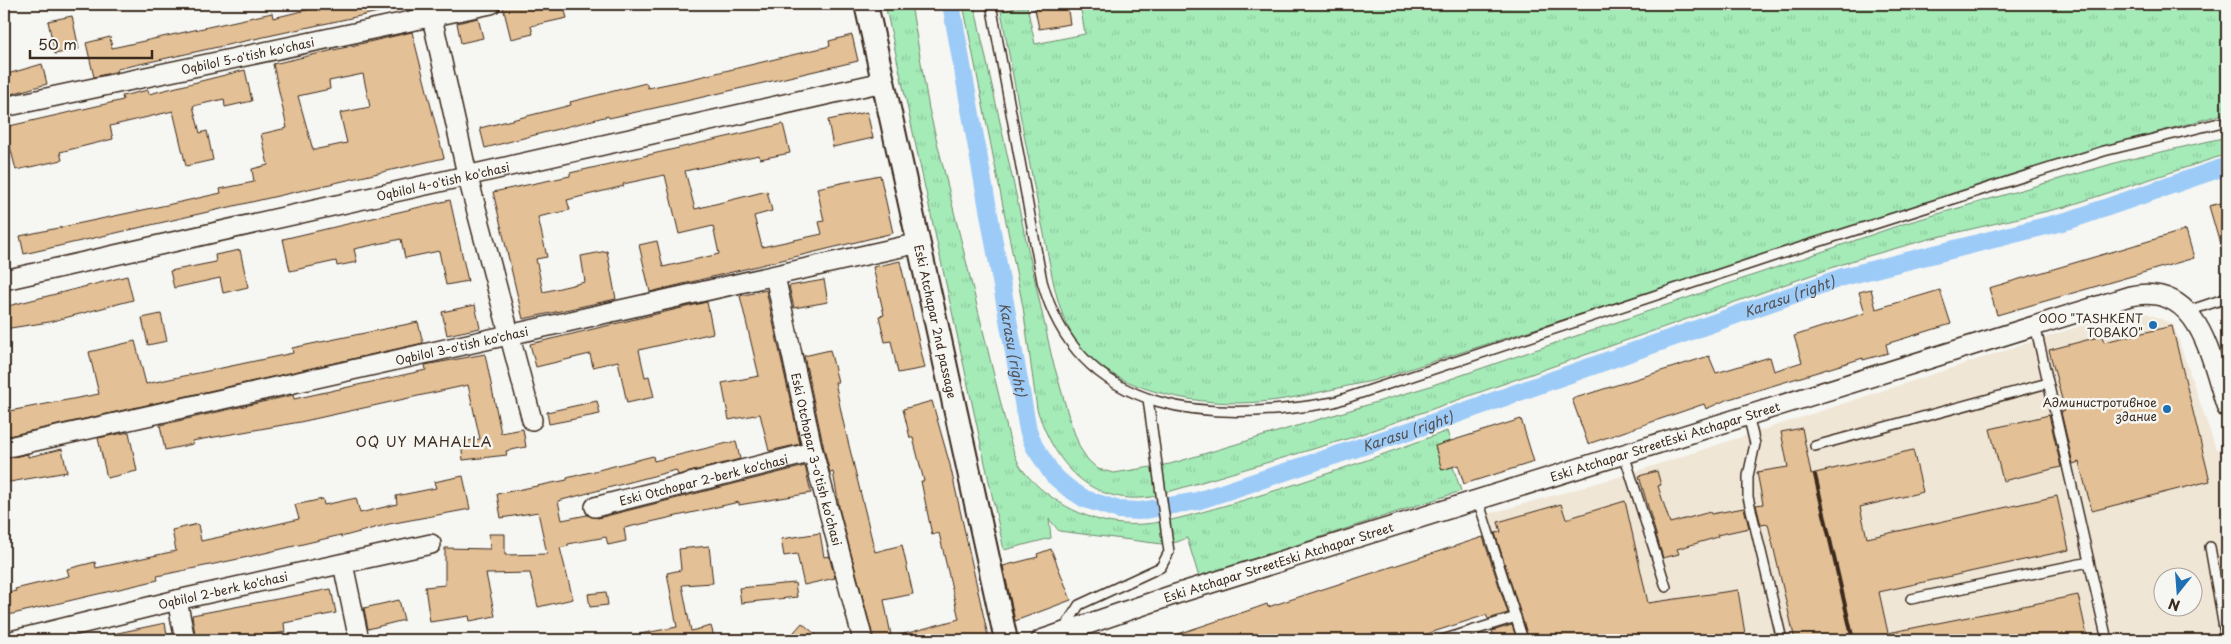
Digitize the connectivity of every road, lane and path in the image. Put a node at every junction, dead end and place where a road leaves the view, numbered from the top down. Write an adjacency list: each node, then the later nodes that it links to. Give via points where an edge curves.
1 (490, 4): 4 (street, Oqbilol 5-o'tish ko'chasi)
2 (866, 4): 5 (street, Eski Atchapar 2nd passage)
3 (992, 4): 17 (lane, via 1042,281 1051,309 1072,344 1092,367 1125,390)
4 (431, 11): 6 (street, Oqbilol 5-o'tish ko'chasi); 8 (street)
5 (883, 82): 8 (street, Oqbilol 4-o'tish ko'chasi); 9 (street, Eski Atchapar 2nd passage)
6 (4, 107)
7 (2227, 121): 17 (lane, via 2095,154 1777,254 1334,402 1280,411 1250,412 1190,407)
8 (467, 174): 11 (street, Oqbilol 4-o'tish ko'chasi); 15 (street)
9 (919, 243): 10 (street, Oqbilol 3-o'tish ko'chasi); 41 (street, Eski Atchapar 2nd passage)
10 (775, 276): 15 (street, Oqbilol 3-o'tish ko'chasi); 23 (street, Eski Otchopar 3-o'tish ko'chasi)
11 (4, 280)
12 (2227, 298): 13 (lane)
13 (2188, 311): 14 (street, Eski Atchapar StreetEski Atchapar Street, via 2168,298 2138,294); 18 (street, Eski Atchapar StreetEski Atchapar Street, via 2198,326)
14 (2035, 326): 16 (lane); 19 (street, Eski Atchapar StreetEski Atchapar Street)
15 (509, 335): 20 (street); 22 (street, Oqbilol 3-o'tish ko'chasi)
16 (2048, 382): 21 (lane); 29 (lane)
17 (1148, 399): 36 (lane, via 1169,552 1161,567 1080,605)
18 (2227, 408)
19 (1748, 415): 24 (street, Eski Atchapar StreetEski Atchapar Street); 45 (lane, via 1755,444 1748,476 1748,497)
20 (532, 420)
21 (1815, 446)
22 (4, 448)
23 (814, 452): 26 (street, Eski Otchopar 2-berk ko'chasi); 40 (street, Eski Otchopar 3-o'tish ko'chasi)
24 (1624, 454): 25 (street, Eski Atchapar StreetEski Atchapar Street); 31 (lane)
25 (1478, 500): 35 (lane); 36 (street, Eski Atchapar StreetEski Atchapar Street, via 1176,594)
26 (595, 507)
27 (431, 544): 30 (street, Oqbilol 2-berk ko'chasi)
28 (2210, 547): 34 (lane)
29 (2089, 562): 32 (lane); 46 (lane)
30 (344, 564): 33 (street, Oqbilol 2-berk ko'chasi); 39 (street)
31 (1666, 587)
32 (1911, 599)
33 (176, 600): 37 (street, Oqbilol 2-berk ko'chasi); 38 (street)
34 (2223, 600): 47 (lane)
35 (1516, 617): 43 (lane); 44 (lane)
36 (1062, 634): 42 (street, Eski Atchapar StreetEski Atchapar Street)
37 (15, 640)
38 (185, 640)
39 (359, 640)
40 (863, 640)
41 (1006, 640)
42 (1041, 640)
43 (1442, 640)
44 (1523, 640)
45 (1782, 640)
46 (2107, 640)
47 (2226, 640)

